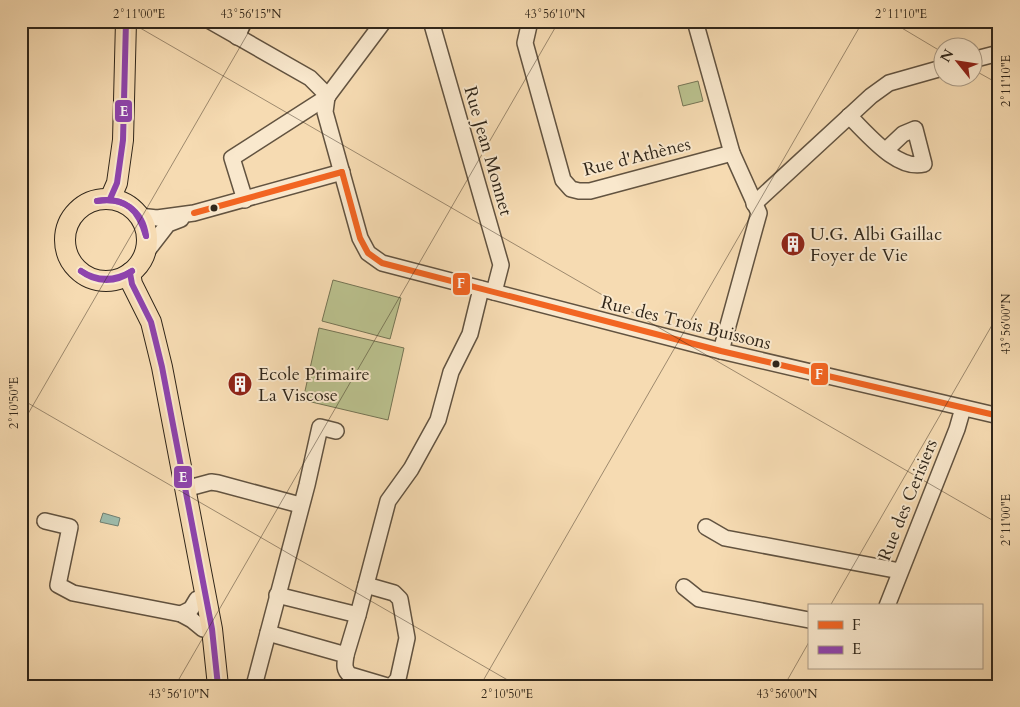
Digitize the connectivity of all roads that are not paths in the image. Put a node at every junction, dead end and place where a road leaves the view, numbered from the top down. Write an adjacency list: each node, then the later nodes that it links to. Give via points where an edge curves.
1 (126, 21): 17 (main road, via 121,163)
2 (210, 21): 8 (street)
3 (244, 21): 8 (street)
4 (384, 21): 12 (street)
5 (431, 21): 24 (street, Rue Jean Monnet, via 501,265)
6 (530, 21): 15 (street, Rue d'Athènes, via 525,43 563,180 571,188 590,191)
7 (695, 21): 15 (street)
8 (237, 37): 12 (street, via 310,78)
9 (998, 56): 10 (street)
10 (982, 58)
11 (932, 71): 13 (street, via 889,83)
12 (328, 97): 16 (street, via 325,112); 18 (street, via 232,158)
13 (849, 116): 14 (street); 19 (street)
14 (886, 150)
15 (732, 153): 19 (street)
16 (342, 172): 18 (street); 24 (street, Rue des Trois Buissons, via 360,238 368,253 382,263)
17 (110, 199): 21 (main road, via 128,205); 23 (main road, via 90,203 72,218 67,228 67,252 72,263 93,279 106,281)
18 (245, 200): 20 (street)
19 (754, 204): 25 (street, via 759,213)
20 (194, 213): 21 (street, via 157,218); 22 (street, via 168,224)
21 (139, 216): 22 (main road, via 146,228)
22 (144, 255): 23 (main road)
23 (130, 274): 29 (main road, via 151,322)
24 (488, 291): 25 (street, Rue des Trois Buissons); 34 (street, Rue Jean Monnet, via 451,372 438,420 411,469 388,501)
25 (721, 351): 26 (street, Rue des Trois Buissons)
26 (963, 408): 27 (street, Rue des Trois Buissons); 33 (street, Rue des Cerisiers)
27 (999, 416)
28 (336, 431): 30 (street, via 320,427)
29 (185, 489): 30 (street, via 211,482); 37 (main road)
30 (300, 505): 36 (street)
31 (45, 521): 39 (street, via 70,527 58,585 73,593)
32 (706, 527): 33 (street, via 725,538)
33 (900, 571): 38 (street, Rue des Cerisiers)
34 (366, 585): 40 (street, Rue Jean Monnet); 48 (street, via 394,593 400,599 406,638 398,680)
35 (684, 588): 41 (street, via 699,599)
36 (277, 595): 40 (street); 43 (street)
37 (206, 596): 39 (street, via 197,599 191,609); 42 (main road)
38 (888, 604)
39 (180, 614): 42 (street, via 204,630)
40 (358, 615): 44 (street, Rue Jean Monnet)
41 (808, 620)
42 (212, 629): 45 (main road)
43 (268, 633): 44 (street); 46 (street)
44 (346, 655): 47 (street, via 344,666 350,675)
45 (218, 686)
46 (254, 686)
47 (388, 686)
48 (392, 686)

